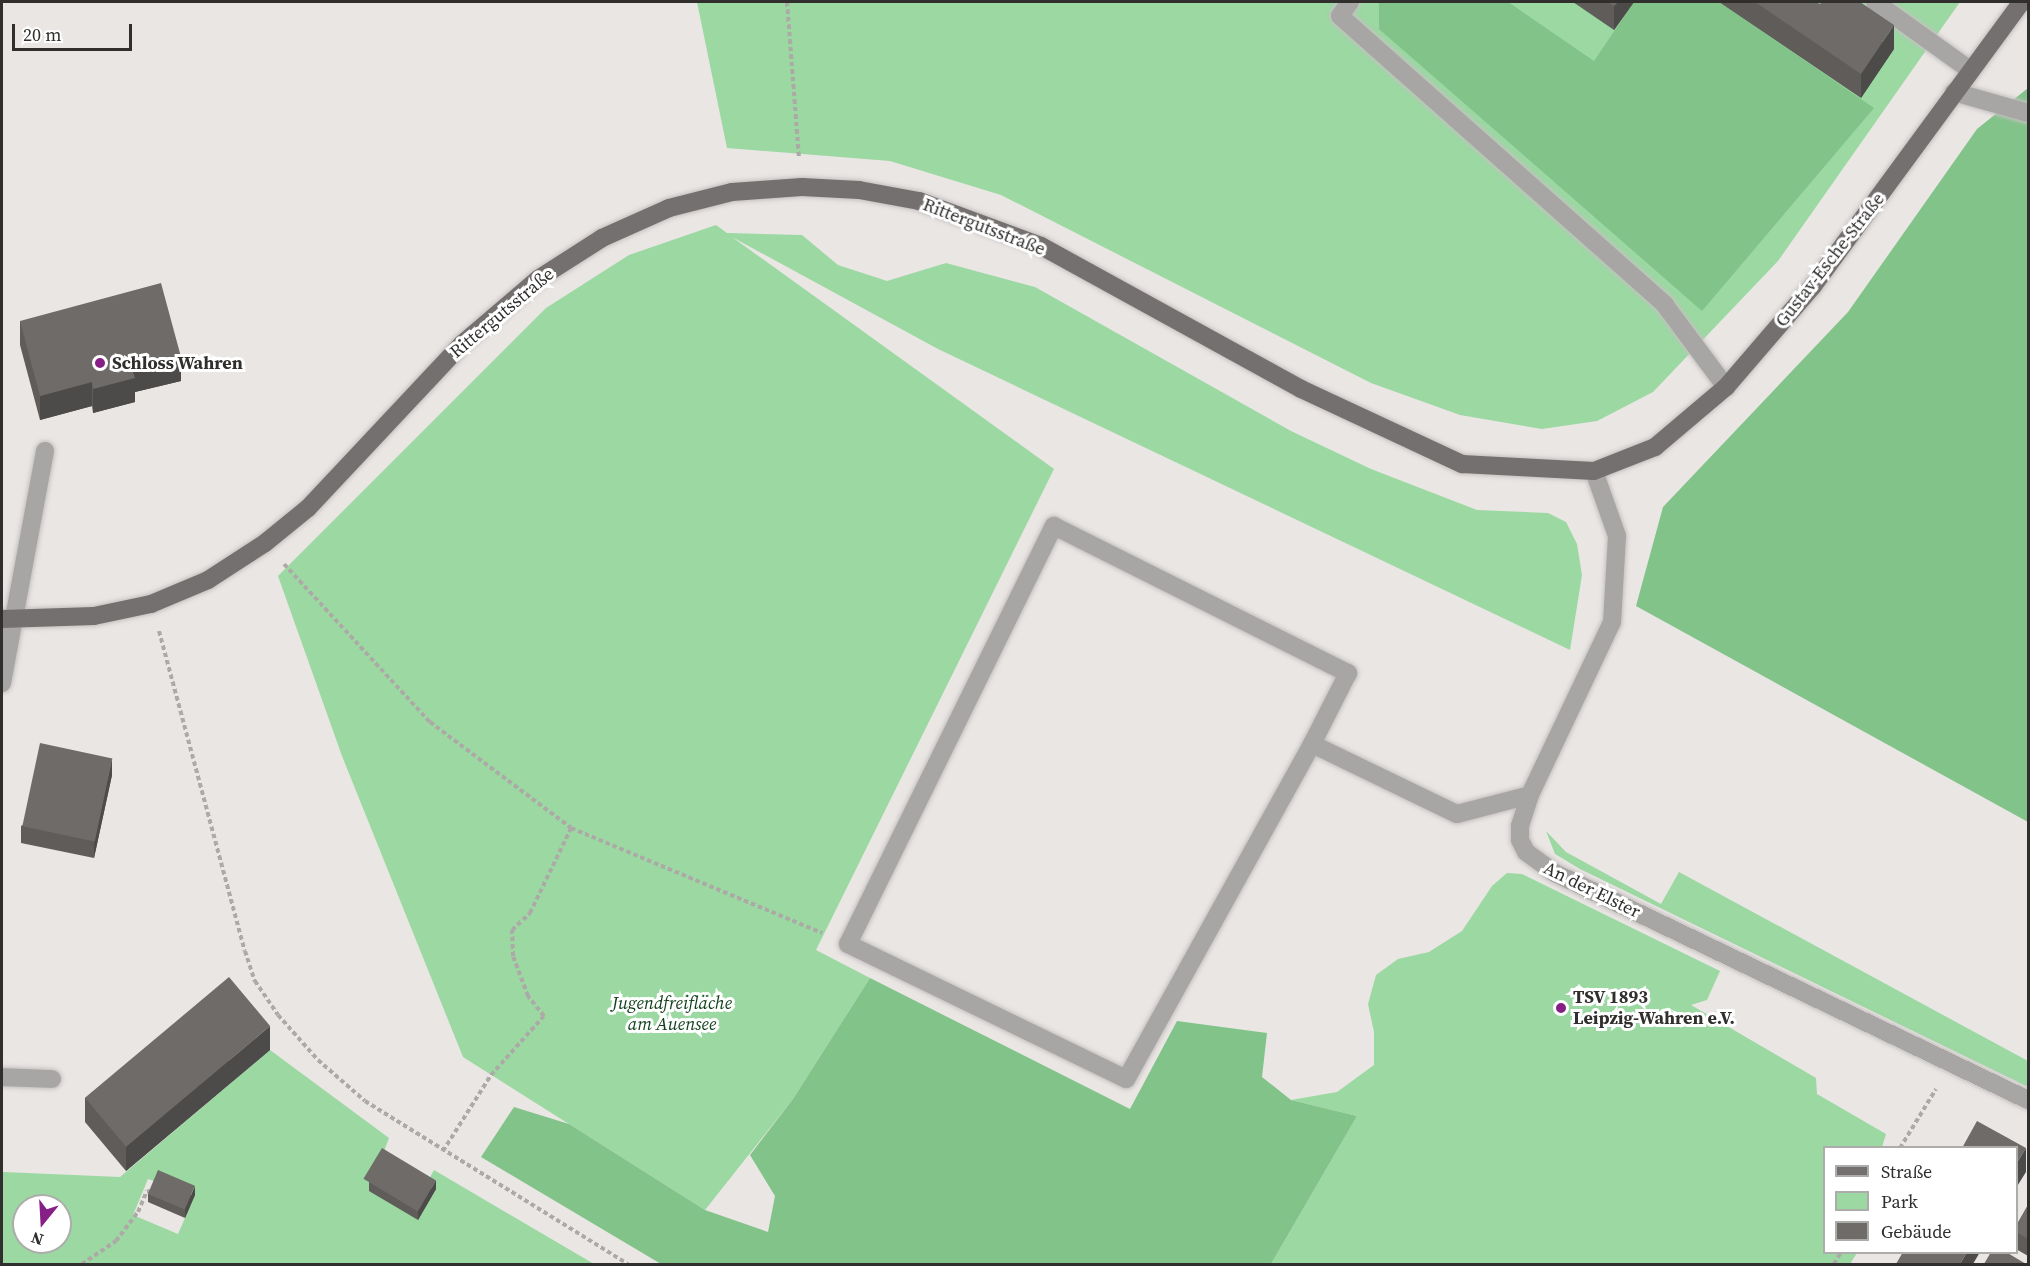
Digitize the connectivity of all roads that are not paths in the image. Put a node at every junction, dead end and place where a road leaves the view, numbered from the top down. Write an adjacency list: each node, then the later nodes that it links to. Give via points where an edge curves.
1 (1350, 2): 7 (street, via 1340,16 1665,305)
2 (1875, 2): 4 (street)
3 (2022, 2): 4 (main road, Gustav-Esche-Straße)
4 (1970, 70): 5 (main road, Gustav-Esche-Straße)
5 (1954, 92): 6 (street); 7 (main road, Gustav-Esche-Straße, via 1813,286)
6 (2028, 113)
7 (1726, 387): 9 (main road, Gustav-Esche-Straße, via 1655,447)
8 (45, 451): 10 (street)
9 (1594, 471): 10 (main road, Rittergutsstraße, via 1462,464 1300,389 1041,246 919,201 859,190 801,187 732,192 669,208 602,238 538,279 462,344 308,508 266,543 208,580 151,604 94,616); 13 (street, An der Elster, via 1617,536 1612,622)
10 (8, 619): 11 (street)
11 (2, 683)
12 (1312, 744): 12 (street, via 1348,674 1054,526 848,944 1126,1078); 13 (street, via 1457,814)
13 (1530, 795): 16 (street, An der Elster, via 1520,826 1520,840 1537,863)
14 (2, 1077): 15 (street)
15 (52, 1079)
16 (2028, 1100)

